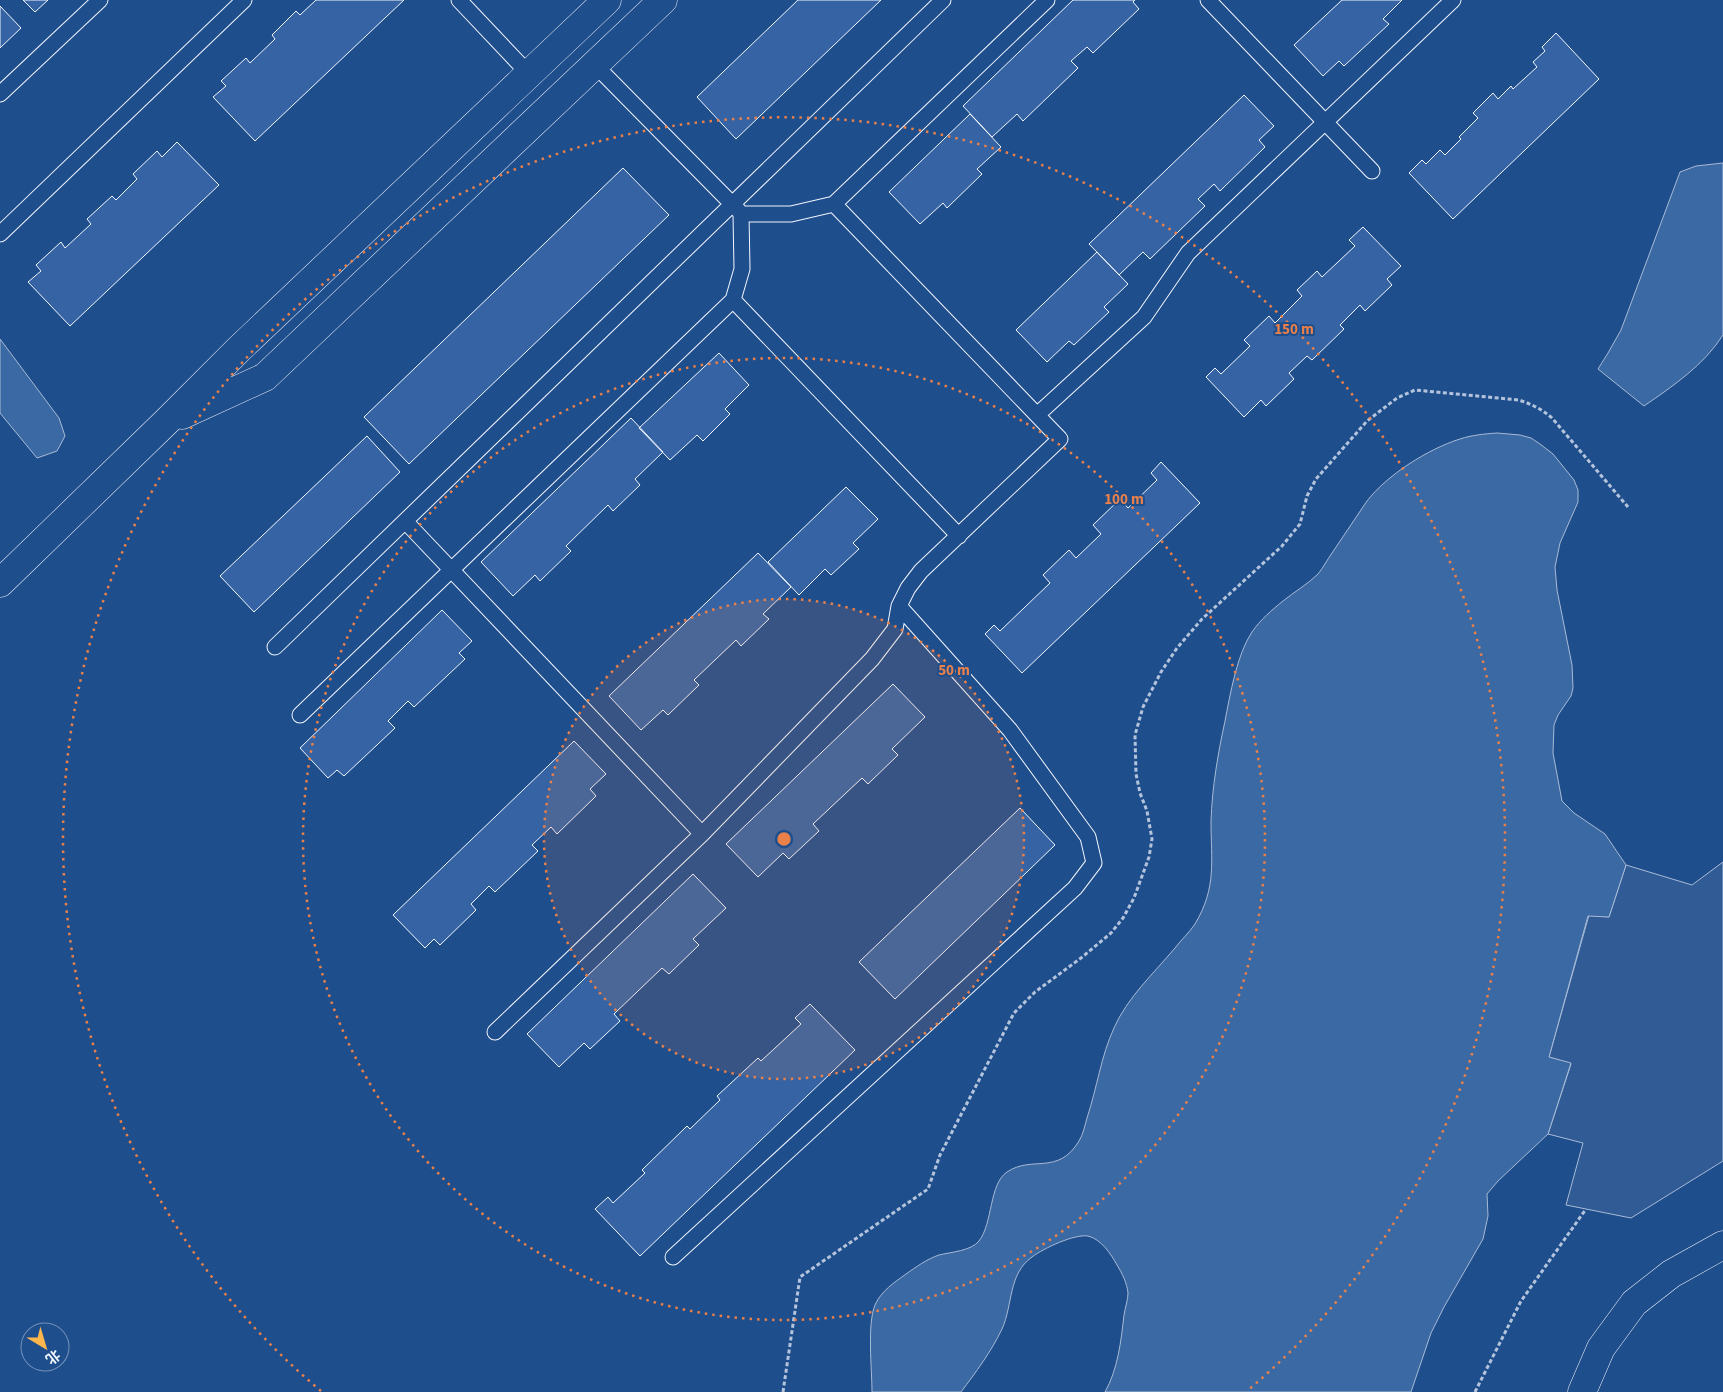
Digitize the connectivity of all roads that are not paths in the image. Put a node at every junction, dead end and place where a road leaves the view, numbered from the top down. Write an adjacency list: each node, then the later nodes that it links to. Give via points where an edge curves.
1 (100, 0): 12 (lane)
2 (244, 0): 17 (lane)
3 (459, 0): 11 (lane)
4 (607, 0): 11 (street)
5 (663, 0): 10 (street)
6 (943, 0): 16 (lane)
7 (1047, 0): 15 (lane)
8 (1208, 0): 13 (lane)
9 (1453, 0): 13 (lane)
10 (595, 65): 16 (lane); 20 (street, via 266,377)
11 (529, 74): 20 (street, via 239,349)
12 (0, 94)
13 (1325, 122): 14 (lane); 19 (lane, via 1188,253 1144,317)
14 (1372, 171)
15 (834, 204): 16 (lane, via 791,214); 19 (lane)
16 (736, 209): 18 (lane, via 742,269); 21 (lane)
17 (0, 234)
18 (733, 300): 22 (lane); 23 (lane)
19 (1037, 415): 22 (lane, via 1060,439)
20 (168, 422): 24 (street)
21 (406, 521): 23 (lane); 26 (lane)
22 (959, 536): 25 (lane, via 921,572)
23 (452, 569): 27 (lane); 28 (lane)
24 (0, 583)
25 (899, 606): 28 (lane, via 895,629 872,659); 31 (lane, via 1010,730 1088,837 1094,863 1075,888)
26 (275, 647)
27 (300, 716)
28 (702, 834): 29 (lane)
29 (495, 1032)
30 (1723, 1246): 32 (street, via 1671,1274 1634,1303 1601,1348)
31 (673, 1257)
32 (1582, 1392)

